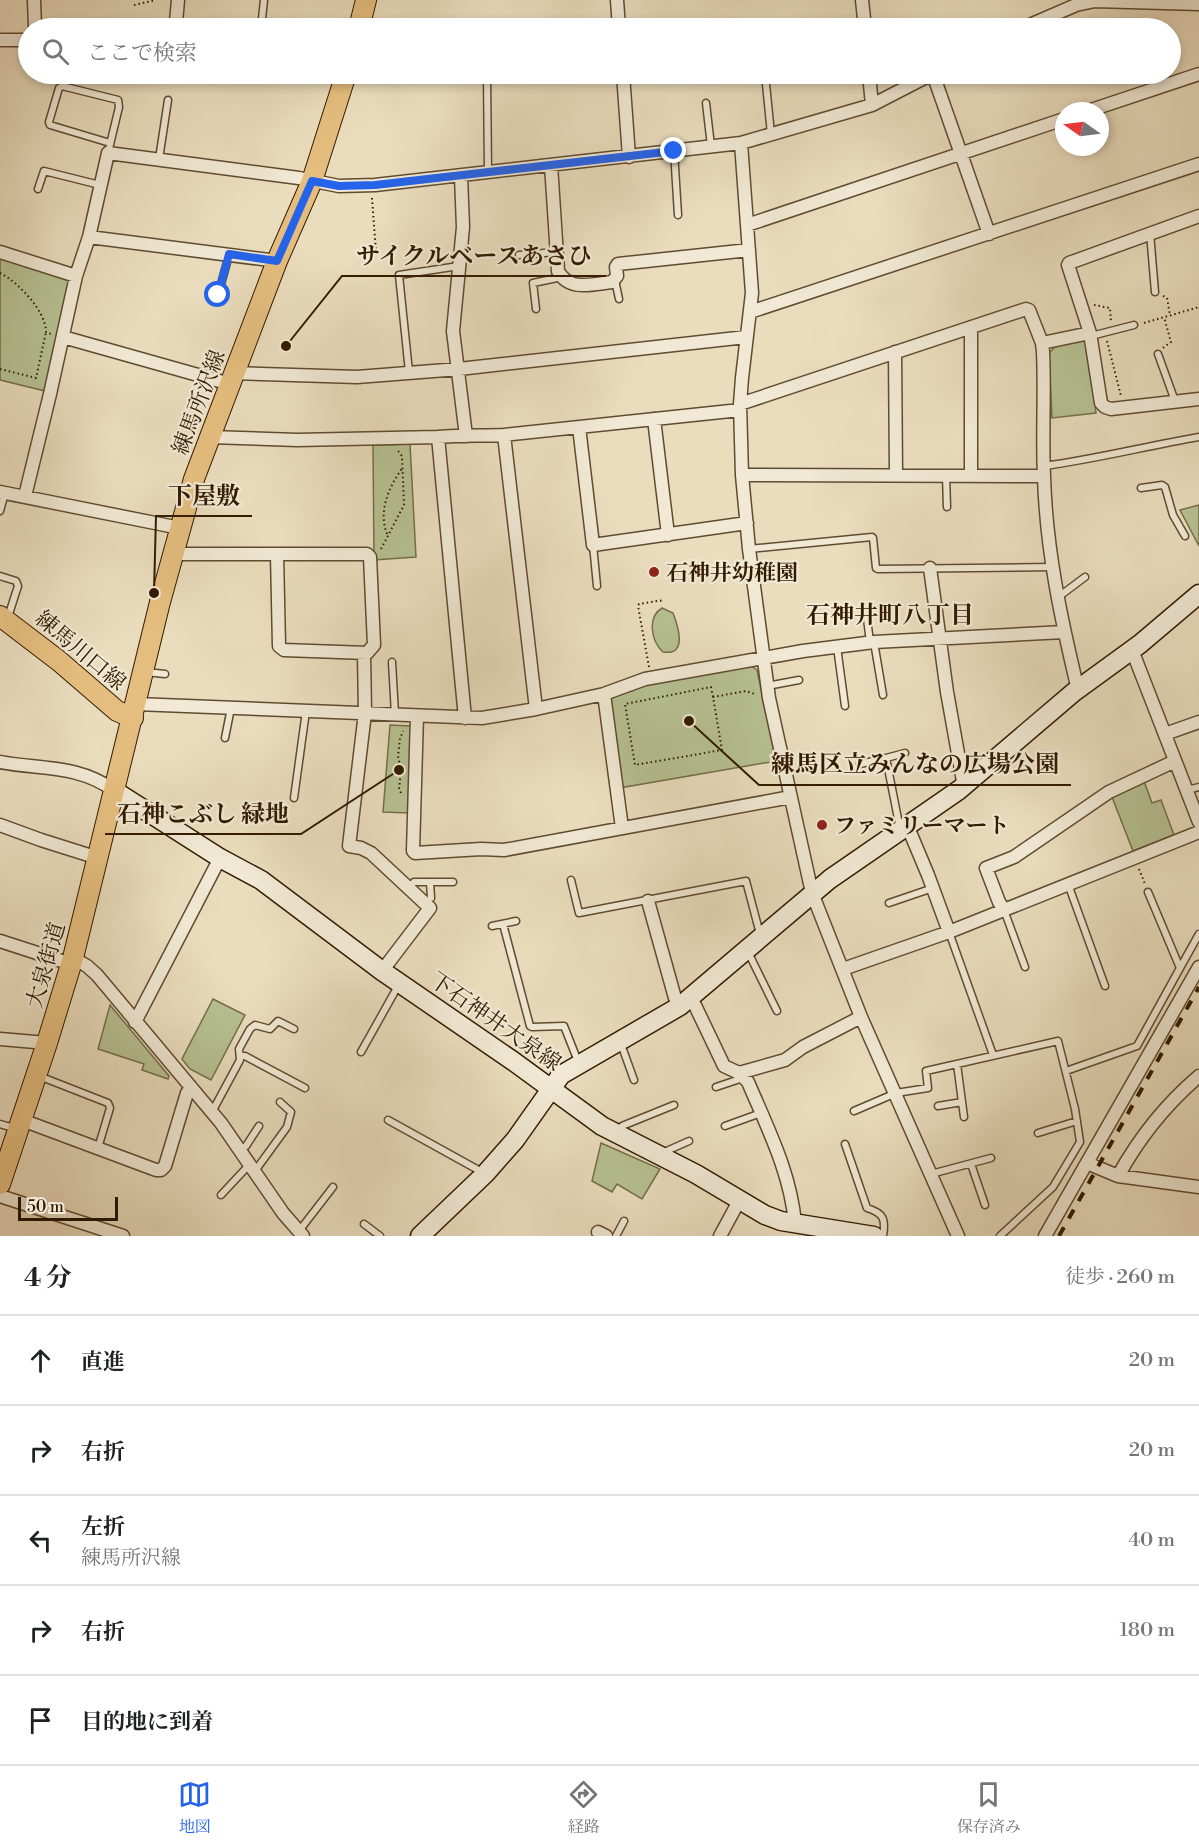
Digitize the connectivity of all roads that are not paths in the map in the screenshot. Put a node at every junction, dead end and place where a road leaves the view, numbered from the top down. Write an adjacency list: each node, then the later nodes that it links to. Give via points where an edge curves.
1 (34, 0): 10 (street)
2 (178, 0): 11 (street)
3 (264, 0): 12 (lane)
4 (366, 0): 13 (main road)
5 (617, 0): 14 (street)
6 (862, 0): 15 (street)
7 (1163, 1): 8 (street); 9 (street)
8 (1080, 2): 16 (street)
9 (1199, 4)
10 (35, 18)
11 (176, 18)
12 (262, 18)
13 (362, 18)
14 (618, 18)
15 (864, 18)
16 (1045, 18)
17 (0, 40): 18 (street)
18 (18, 40)
19 (1199, 74): 20 (street)
20 (1181, 80)
21 (343, 84): 46 (main road, 練馬所沢線)
22 (487, 84): 44 (lane)
23 (623, 84): 40 (street)
24 (766, 84): 34 (lane)
25 (870, 84): 32 (street)
26 (913, 84): 32 (street)
27 (936, 84): 39 (street)
28 (1169, 84): 31 (street)
29 (168, 100): 41 (lane)
30 (706, 103): 36 (lane)
31 (1109, 104)
32 (872, 105): 34 (street)
33 (1055, 122): 39 (street)
34 (771, 134): 35 (street)
35 (741, 143): 36 (street); 51 (street)
36 (711, 147): 38 (street)
37 (109, 148): 37 (lane, via 118,100 59,88 50,125); 41 (street); 47 (street)
38 (674, 151): 40 (street); 49 (lane)
39 (961, 154): 51 (street); 53 (street)
40 (629, 157): 43 (street)
41 (159, 160): 46 (street)
42 (1199, 164): 53 (street)
43 (551, 165): 44 (street); 57 (street)
44 (488, 173): 45 (street)
45 (461, 176): 46 (street, via 372,185 339,186); 61 (street, via 463,227)
46 (312, 181): 60 (main road, 練馬所沢線)
47 (100, 185): 48 (lane, via 44,171); 54 (street)
48 (38, 189)
49 (678, 215)
50 (1199, 216): 52 (street)
51 (747, 225): 55 (street)
52 (1150, 233): 65 (lane); 72 (street, via 1069,262)
53 (989, 234): 69 (street)
54 (89, 237): 58 (street); 62 (street)
55 (749, 250): 64 (street, via 618,264); 69 (street)
56 (0, 252): 62 (street)
57 (557, 252): 59 (lane); 63 (street)
58 (229, 254): 60 (street); 66 (lane)
59 (519, 255)
60 (277, 261): 80 (main road, 練馬所沢線)
61 (459, 266): 78 (street, via 453,331); 79 (lane, via 399,275)
62 (76, 276): 73 (street)
63 (561, 278): 64 (street, via 575,286); 68 (lane, via 532,283)
64 (615, 280): 67 (lane)
65 (1155, 292)
66 (218, 295)
67 (619, 299)
68 (536, 309)
69 (750, 312): 74 (street)
70 (1134, 325): 72 (lane)
71 (971, 327): 75 (street, via 1026,309); 76 (street); 95 (street)
72 (1090, 334): 75 (street); 82 (street, via 1101,403 1105,407)
73 (63, 337): 80 (street); 98 (street)
74 (746, 337): 78 (street); 83 (street)
75 (1042, 343): 91 (street)
76 (895, 352): 83 (street); 93 (street)
77 (1158, 354): 82 (lane)
78 (459, 369): 79 (street); 87 (street)
79 (409, 373): 80 (street)
80 (232, 379): 88 (main road, 練馬所沢線)
81 (1199, 399): 82 (street)
82 (1175, 402)
83 (740, 407): 84 (street); 92 (street)
84 (654, 419): 85 (street); 103 (street)
85 (579, 427): 86 (street); 105 (street)
86 (504, 435): 87 (street); 135 (street)
87 (466, 436): 89 (street)
88 (210, 437): 89 (street); 102 (main road, 練馬所沢線)
89 (438, 437): 141 (street)
90 (1199, 437): 91 (lane)
91 (1044, 471): 95 (street); 109 (street)
92 (742, 475): 93 (street); 101 (street)
93 (896, 475): 94 (street)
94 (946, 475): 95 (street); 99 (lane)
95 (971, 476)
96 (1141, 488): 104 (lane, via 1165,487)
97 (2, 492): 98 (street); 100 (lane)
98 (25, 496): 102 (street)
99 (947, 507)
100 (0, 511)
101 (747, 523): 103 (street); 106 (street)
102 (180, 528): 107 (main road, 練馬所沢線)
103 (668, 535): 105 (street)
104 (1185, 536)
105 (593, 545): 113 (lane)
106 (749, 549): 110 (lane, via 872,537 876,568); 124 (street)
107 (173, 554): 108 (street); 126 (main road, 練馬所沢線)
108 (277, 554): 123 (street, via 279,646 284,650); 123 (street, via 367,554 374,645)
109 (1052, 567): 110 (lane); 115 (street)
110 (930, 568): 119 (street)
111 (0, 576): 117 (lane, via 16,581 18,586)
112 (1085, 577): 115 (lane)
113 (597, 586)
114 (1199, 594): 122 (street)
115 (1056, 598): 118 (street)
116 (866, 611): 120 (lane)
117 (4, 618): 136 (main road, 練馬川口線, via 117,711)
118 (1064, 632): 119 (street); 129 (street)
119 (940, 639): 120 (street); 150 (street)
120 (872, 643): 121 (street); 132 (lane)
121 (837, 647): 124 (street); 133 (lane)
122 (1132, 650): 129 (street); 143 (street)
123 (364, 653): 138 (street)
124 (763, 657): 130 (street); 131 (street, via 645,679)
125 (392, 662): 139 (lane)
126 (142, 671): 127 (lane); 136 (main road, 練馬所沢線)
127 (165, 674)
128 (799, 680): 130 (lane)
129 (1078, 690): 150 (street)
130 (768, 692): 153 (street)
131 (604, 694): 135 (street); 157 (street)
132 (883, 695)
133 (845, 706)
134 (231, 708): 136 (street); 137 (street); 144 (lane)
135 (536, 709): 141 (street)
136 (134, 711): 152 (main road, 練馬所沢線)
137 (306, 711): 138 (street); 154 (lane)
138 (365, 713): 139 (street); 166 (street, via 349,846 371,853)
139 (395, 715): 140 (street)
140 (417, 716): 141 (street); 157 (street, via 415,853 504,850)
141 (465, 718)
142 (1199, 722): 143 (street)
143 (1165, 734): 147 (street)
144 (225, 738)
145 (905, 753): 146 (lane)
146 (886, 758): 149 (lane); 158 (lane)
147 (1175, 761): 151 (street); 173 (street, via 1109,792 1014,856 986,868)
148 (0, 762): 152 (street, via 66,769)
149 (860, 764)
150 (964, 787): 158 (street)
151 (1193, 789): 155 (street)
152 (115, 791): 160 (main road, 大泉街道); 161 (street, 下石神井大泉線)
153 (791, 797): 157 (street); 169 (street)
154 (294, 798)
155 (1198, 818)
156 (0, 825): 160 (street)
157 (622, 828)
158 (903, 828): 167 (street); 169 (street)
159 (1199, 832): 165 (street)
160 (98, 858): 182 (main road, 大泉街道)
161 (220, 858): 187 (street, 下石神井大泉線, via 261,880); 193 (street)
162 (571, 880): 171 (lane, via 579,913)
163 (430, 882): 164 (lane); 166 (lane, via 414,882); 170 (lane)
164 (453, 882)
165 (1068, 884): 173 (street); 189 (lane)
166 (408, 888): 187 (street, via 430,908)
167 (933, 888): 172 (lane); 177 (street)
168 (1148, 892): 185 (lane)
169 (812, 893): 179 (street); 186 (street)
170 (431, 898)
171 (648, 901): 179 (lane, via 746,881); 190 (street, via 675,998)
172 (889, 903)
173 (1004, 910): 177 (street); 183 (lane)
174 (516, 921): 175 (lane)
175 (503, 924): 176 (lane); 201 (lane, via 530,1026 564,1026)
176 (492, 926)
177 (949, 933): 186 (street); 199 (lane)
178 (1199, 934): 185 (lane)
179 (762, 937): 181 (street)
180 (0, 941): 182 (street)
181 (747, 950): 190 (street); 191 (lane)
182 (72, 961): 193 (street, via 97,975); 197 (main road, 大泉街道)
183 (1025, 967)
184 (1199, 967): 235 (street)
185 (1180, 968): 203 (lane, via 1137,1046)
186 (843, 969): 192 (street)
187 (382, 971): 188 (street, 下石神井大泉線)
188 (400, 982): 198 (lane); 211 (street, 下石神井大泉線)
189 (1105, 986)
190 (686, 1002): 196 (street); 205 (street, via 724,1066)
191 (777, 1011)
192 (861, 1017): 205 (street, via 785,1060); 212 (street)
193 (135, 1022): 209 (street)
194 (294, 1029): 200 (lane, via 278,1021 270,1029 255,1026 239,1049)
195 (0, 1039): 197 (street)
196 (620, 1041): 201 (street); 207 (lane)
197 (47, 1043): 204 (main road, 大泉街道)
198 (361, 1052)
199 (993, 1055): 202 (lane); 203 (lane, via 1058,1041)
200 (240, 1056): 210 (lane); 218 (lane)
201 (579, 1064): 211 (street, via 561,1075)
202 (957, 1064): 212 (lane, via 926,1071 928,1088); 214 (lane)
203 (1066, 1071): 222 (lane)
204 (37, 1075): 223 (main road, 大泉街道); 230 (lane, via 108,1103 110,1108)
205 (741, 1076): 208 (lane); 219 (street, via 748,1082)
206 (1199, 1076): 240 (street, via 1148,1129)
207 (634, 1080)
208 (716, 1087)
209 (190, 1088): 218 (street); 230 (street, via 161,1170)
210 (305, 1088)
211 (552, 1089): 227 (street, 下石神井大泉線); 238 (street)
212 (896, 1093): 217 (lane); 239 (street)
213 (280, 1102): 237 (lane, via 291,1112 290,1122)
214 (962, 1102): 216 (lane); 220 (lane)
215 (674, 1105): 227 (lane, via 622,1126)
216 (938, 1106)
217 (854, 1111)
218 (212, 1112): 231 (street)
219 (761, 1113): 225 (lane); 250 (street, via 793,1199)
220 (964, 1117)
221 (388, 1120): 238 (lane)
222 (1077, 1121): 226 (lane); 260 (lane, via 1080,1142 1053,1187)
223 (13, 1125): 230 (street); 234 (main road, 大泉街道)
224 (259, 1126): 231 (lane)
225 (725, 1126)
226 (1038, 1133)
227 (616, 1134): 232 (street, 下石神井大泉線)
228 (689, 1142): 232 (lane)
229 (845, 1144): 258 (lane, via 867,1208 884,1219)
230 (97, 1149)
231 (240, 1150): 237 (street)
232 (657, 1155): 246 (street, 下石神井大泉線)
233 (991, 1158): 236 (lane)
234 (4, 1161): 241 (main road, 大泉街道)
235 (1087, 1163): 240 (street); 261 (street)
236 (970, 1164): 239 (lane); 247 (lane)
237 (252, 1168): 244 (lane); 252 (street)
238 (485, 1174): 251 (street)
239 (931, 1174): 259 (street)
240 (1118, 1176): 243 (street)
241 (0, 1184)
242 (333, 1187): 252 (lane)
243 (1199, 1187)
244 (221, 1195)
245 (0, 1196): 253 (street)
246 (739, 1201): 250 (street, 下石神井大泉線); 256 (street)
247 (985, 1205)
248 (624, 1221): 255 (lane)
249 (364, 1224): 254 (lane)
250 (787, 1227): 257 (street, 下石神井大泉線)
251 (430, 1233)
252 (301, 1234)
253 (123, 1236)
254 (380, 1236)
255 (616, 1236)
256 (720, 1236)
257 (874, 1236)
258 (883, 1236)
259 (958, 1236)
260 (1000, 1236)
261 (1045, 1236)

